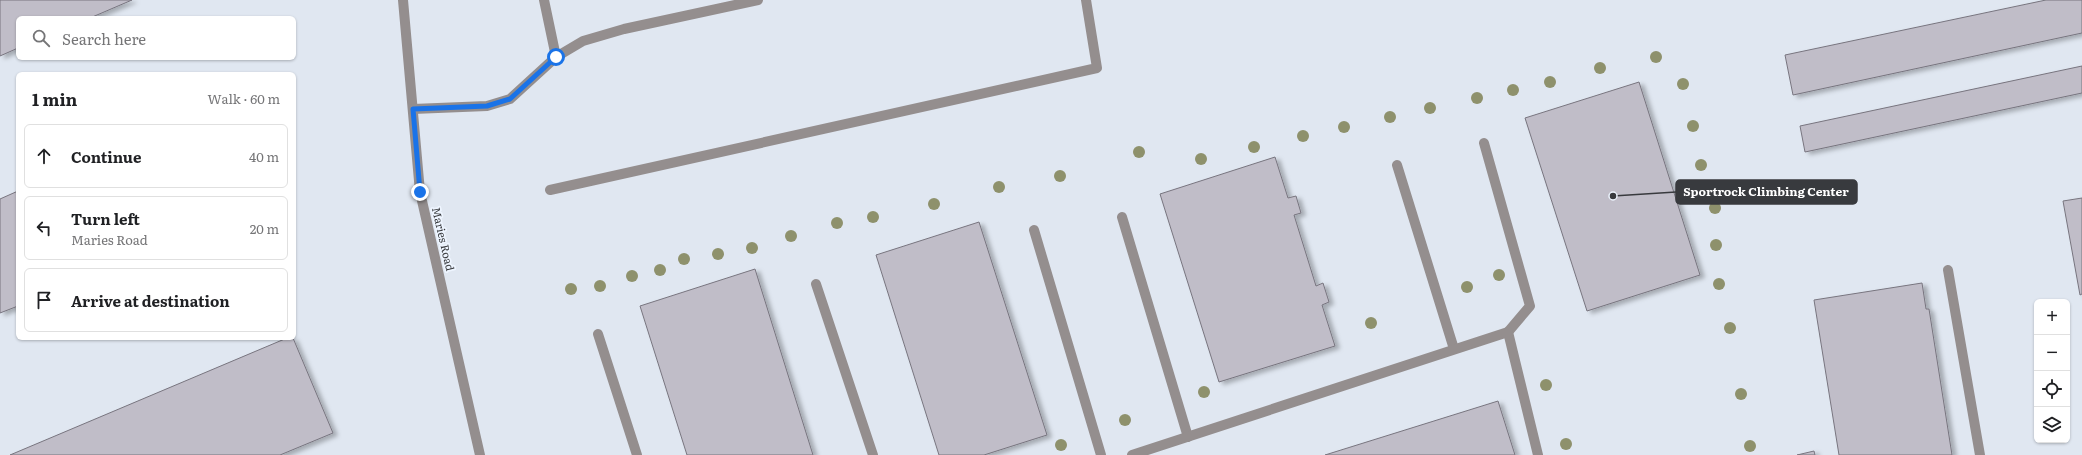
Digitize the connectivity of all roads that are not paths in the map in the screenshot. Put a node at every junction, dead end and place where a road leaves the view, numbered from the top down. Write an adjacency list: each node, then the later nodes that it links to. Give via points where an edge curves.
1 (403, 0): 6 (street, Maries Road)
2 (544, 0): 5 (street)
3 (758, 0): 5 (street, via 624,29 583,41)
4 (1086, 0): 9 (street, via 1097,68)
5 (556, 57): 6 (street, via 510,99 487,106)
6 (413, 109): 18 (street, Maries Road, via 420,192)
7 (1484, 144): 14 (street, via 1530,306)
8 (1397, 165): 16 (street)
9 (550, 190)
10 (1122, 217): 17 (street)
11 (1034, 230): 21 (street)
12 (1948, 270): 24 (street)
13 (816, 284): 20 (street)
14 (1508, 332): 16 (street); 23 (street)
15 (598, 334): 19 (street)
16 (1454, 349): 17 (street)
17 (1188, 437): 22 (street)
18 (480, 455)
19 (637, 455)
20 (873, 455)
21 (1100, 455)
22 (1132, 455)
23 (1538, 455)
24 (1980, 455)

